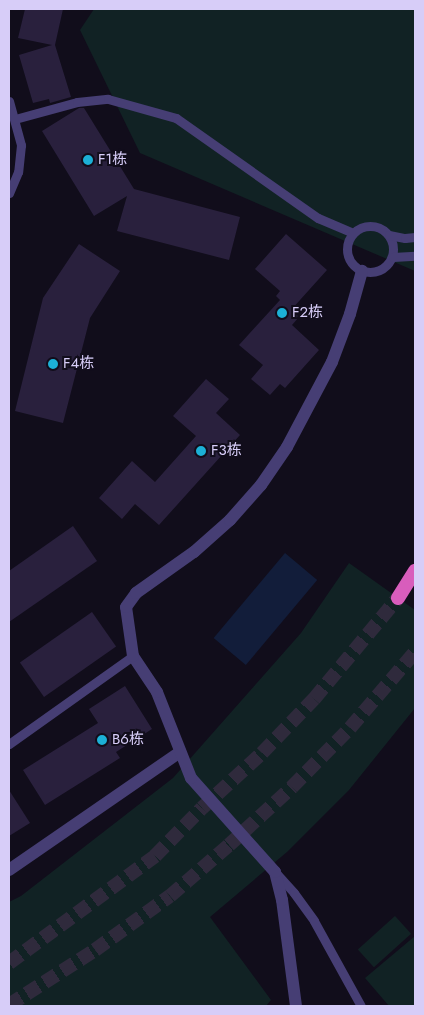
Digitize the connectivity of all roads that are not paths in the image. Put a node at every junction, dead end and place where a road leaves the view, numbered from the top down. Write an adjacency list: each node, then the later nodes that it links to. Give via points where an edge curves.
1 (9, 101): 2 (lane)
2 (15, 119): 3 (lane, via 21,145 18,172); 4 (lane, via 77,102 108,98 176,118 318,218)
3 (9, 193)
4 (353, 233): 5 (lane, via 360,228 376,226); 9 (lane, via 347,248 348,255)
5 (389, 235): 6 (lane); 8 (lane)
6 (415, 237)
7 (415, 256): 8 (lane)
8 (393, 257): 9 (lane, via 377,272)
9 (362, 271): 12 (street, via 332,362 287,447 261,485 216,533 136,593 126,607)
10 (415, 571): 11 (highway)
11 (398, 598)
12 (133, 656): 13 (lane); 14 (street, via 157,692)
13 (10, 741)
14 (180, 752): 15 (street); 16 (street, via 191,778)
15 (9, 870)
16 (275, 872): 17 (street, via 282,900); 18 (lane, via 314,921)
17 (296, 1006)
18 (361, 1006)

